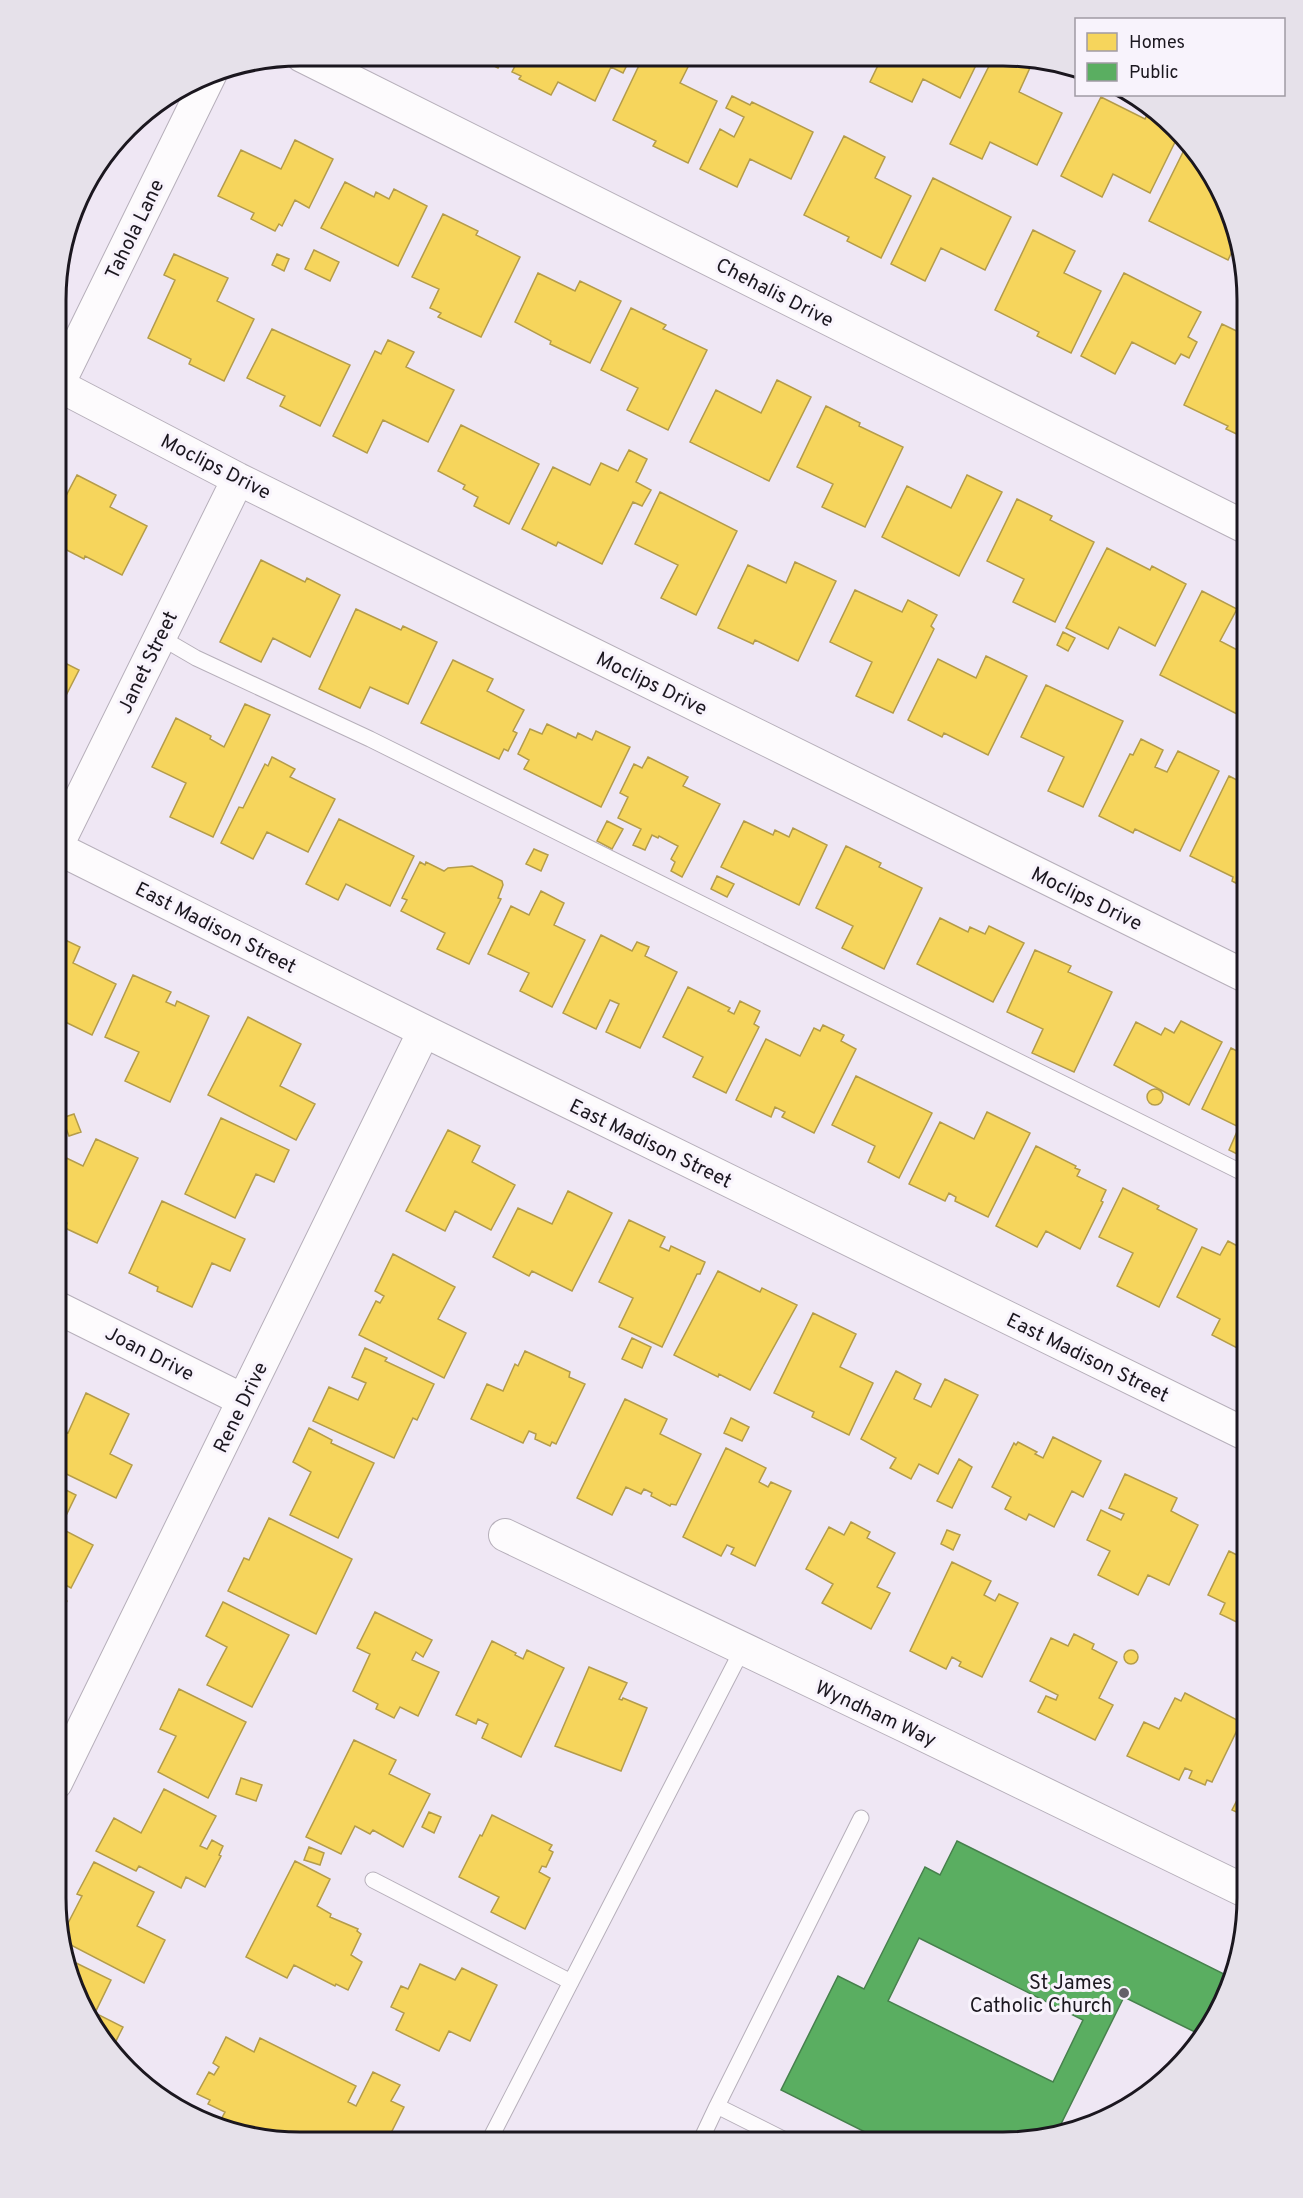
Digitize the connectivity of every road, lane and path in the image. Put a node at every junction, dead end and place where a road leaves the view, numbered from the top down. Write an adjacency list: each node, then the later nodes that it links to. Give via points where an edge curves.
1 (322, 66): 6 (street, Chehalis Drive)
2 (204, 87): 3 (street, Tahola Lane)
3 (66, 368)
4 (66, 388): 5 (street, Moclips Drive)
5 (238, 478): 7 (street, Janet Street); 10 (street, Moclips Drive)
6 (1237, 523)
7 (160, 637): 8 (street, Janet Street); 12 (lane)
8 (66, 829)
9 (66, 851): 11 (street, East Madison Street)
10 (1237, 972)
11 (424, 1030): 14 (street, Rene Drive); 15 (street, East Madison Street)
12 (1237, 1170)
13 (66, 1312): 14 (street, Joan Drive)
14 (243, 1400): 18 (street, Rene Drive)
15 (1237, 1430)
16 (505, 1535): 17 (street, Wyndham Way)
17 (742, 1650): 21 (street, Wyndham Way); 22 (lane)
18 (66, 1751)
19 (861, 1818): 23 (lane)
20 (373, 1880): 22 (lane)
21 (1237, 1887)
22 (571, 1982): 24 (lane)
23 (717, 2106): 25 (lane); 26 (lane)
24 (494, 2132)
25 (705, 2132)
26 (769, 2132)

